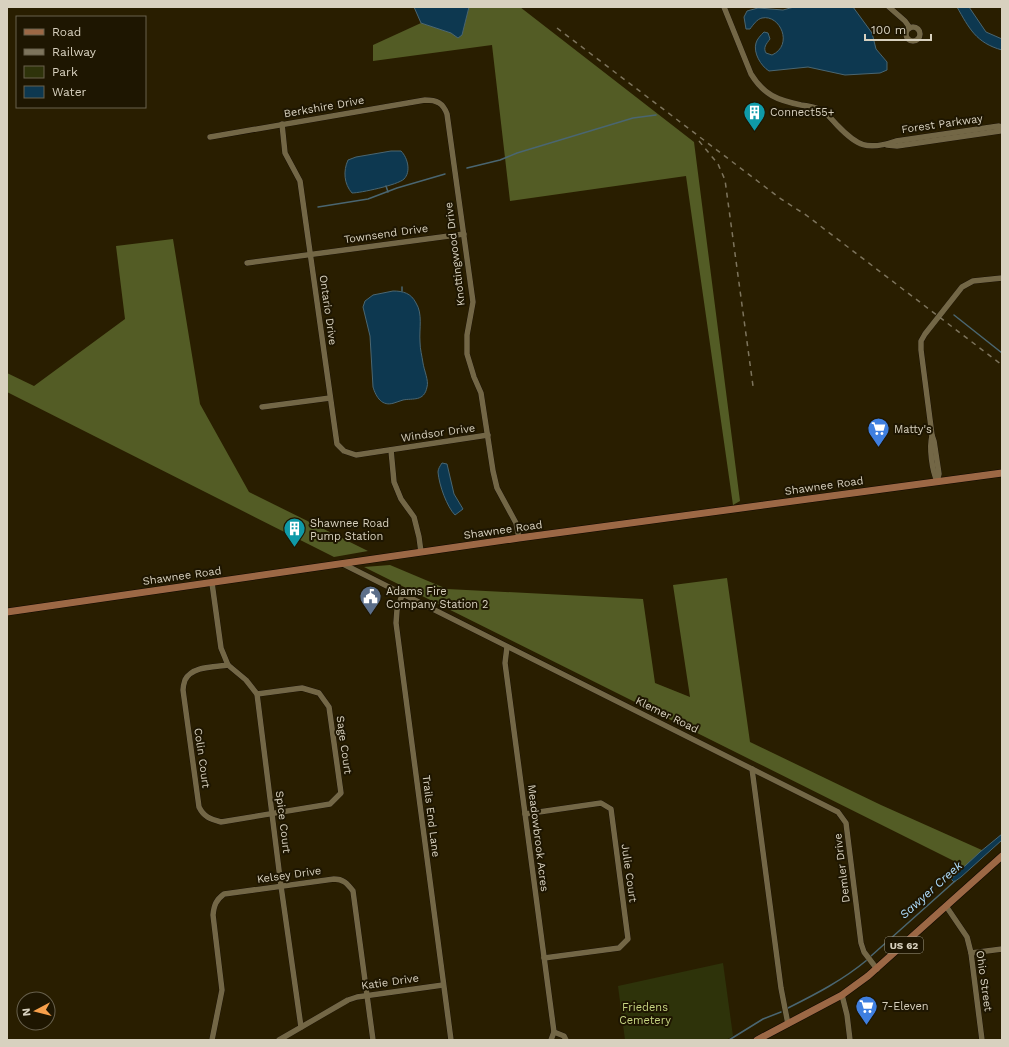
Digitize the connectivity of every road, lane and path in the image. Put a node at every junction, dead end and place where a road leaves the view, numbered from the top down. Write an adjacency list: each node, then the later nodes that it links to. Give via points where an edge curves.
1 (724, 7): 6 (street, Forest Parkway, via 757,84 780,100 822,110 848,137 861,145 885,145 896,141 999,126)
2 (889, 7): 3 (street)
3 (910, 28)
4 (441, 103): 5 (street, Berkshire Drive, via 425,100); 8 (street, Knottingwood Drive, via 447,114)
5 (282, 124): 7 (street, Berkshire Drive); 9 (street, Ontario Drive, via 285,153 300,181)
6 (1002, 128)
7 (210, 137)
8 (464, 234): 9 (street, Townsend Drive); 14 (street, Knottingwood Drive, via 473,302 467,336 467,354 482,393)
9 (310, 254): 10 (street, Townsend Drive); 12 (street, Ontario Drive)
10 (247, 263)
11 (1002, 278): 17 (street, via 973,281 962,287 923,337 921,350 932,435 930,442)
12 (330, 398): 13 (street); 15 (street, Ontario Drive, via 337,444 344,451 356,455)
13 (262, 407)
14 (488, 435): 15 (street, Windsor Drive); 18 (street, Knottingwood Drive, via 497,488 514,516)
15 (391, 450): 19 (street, via 394,482 401,499 414,517)
16 (1002, 473): 17 (main road, Shawnee Road)
17 (937, 481): 18 (main road, Shawnee Road)
18 (519, 538): 19 (main road, Shawnee Road)
19 (421, 552): 20 (main road, Shawnee Road)
20 (343, 564): 21 (main road, Shawnee Road); 22 (street, Klemer Road)
21 (212, 583): 23 (main road, Shawnee Road); 25 (street, via 221,648)
22 (402, 594): 24 (street, Klemer Road); 37 (street, Trails End Lane, via 396,623)
23 (7, 612)
24 (507, 647): 27 (street, Klemer Road); 29 (street, Meadowbrook Acres, via 505,663)
25 (228, 665): 26 (street, via 252,686); 28 (street, Colin Court, via 200,668 185,679 182,690 199,808 210,820 221,822)
26 (256, 694): 28 (street, Spice Court); 28 (street, Sage Court, via 302,688 320,693 329,707 340,785 340,793 330,804)
27 (752, 769): 36 (street, Demler Drive, via 838,812 846,823 861,943 864,952); 40 (street)
28 (272, 814): 31 (street, Spice Court)
29 (525, 814): 35 (street, Meadowbrook Acres); 35 (street, Julie Court, via 602,803 611,809 628,939 619,948)
30 (1002, 856): 32 (main road, US 62)
31 (281, 886): 38 (street, Kelsey Drive, via 334,879 342,879 348,884 353,891); 41 (street, Spice Court); 43 (street, Kelsey Drive, via 224,894 214,906 222,990)
32 (946, 906): 34 (street, Ohio Street, via 967,937); 36 (main road, US 62)
33 (1002, 949): 34 (street)
34 (972, 953): 51 (street, Ohio Street)
35 (544, 958): 42 (street, Meadowbrook Acres)
36 (877, 969): 39 (main road, US 62)
37 (443, 985): 38 (street, Katie Drive); 46 (street, Trails End Lane)
38 (367, 994): 41 (street, Katie Drive, via 348,1000); 45 (street, Kelsey Drive)
39 (842, 995): 40 (main road, US 62); 50 (street)
40 (788, 1024): 49 (main road, US 62)
41 (300, 1026): 44 (street, Katie Drive)
42 (554, 1032): 47 (street, Meadowbrook Acres); 48 (street, via 564,1036)
43 (212, 1040)
44 (279, 1040)
45 (373, 1040)
46 (451, 1040)
47 (551, 1040)
48 (566, 1040)
49 (757, 1040)
50 (850, 1040)
51 (982, 1040)

